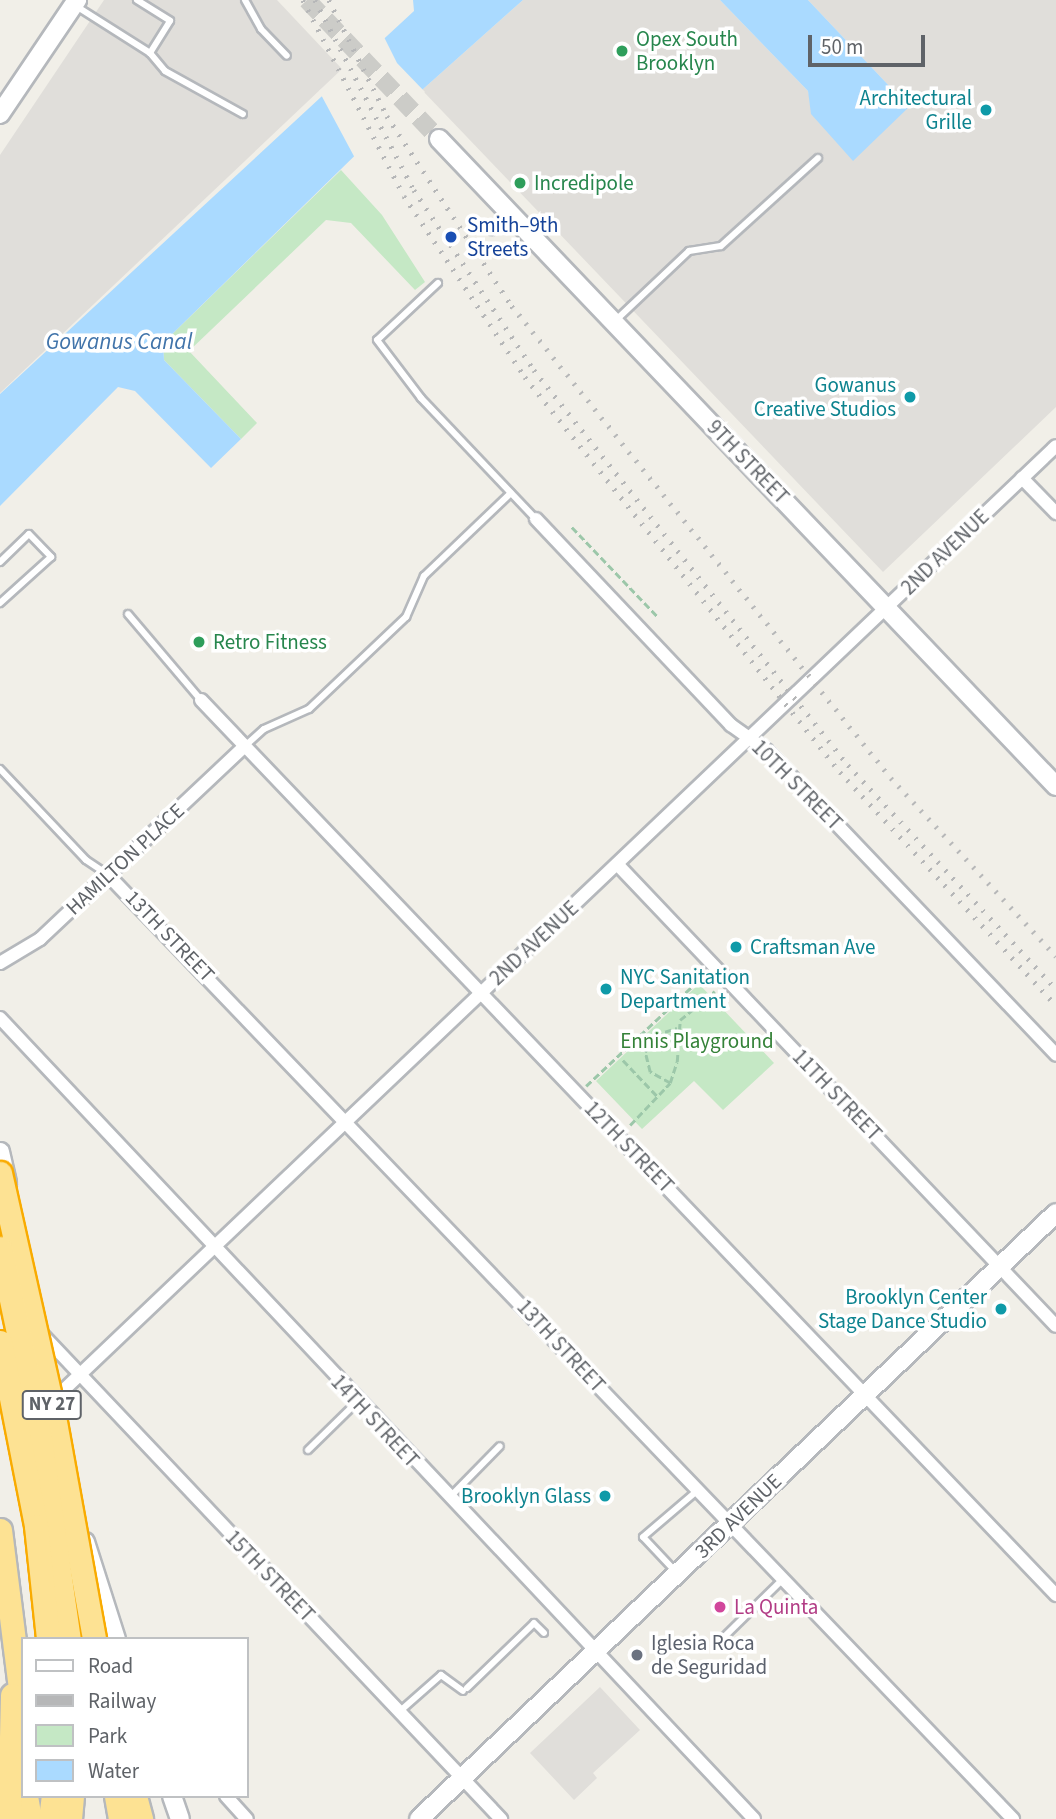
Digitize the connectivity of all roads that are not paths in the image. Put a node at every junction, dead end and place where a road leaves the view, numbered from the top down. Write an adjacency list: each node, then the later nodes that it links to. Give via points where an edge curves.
1 (137, 0): 4 (lane, via 170,21)
2 (245, 0): 5 (lane, via 261,29)
3 (76, 2): 4 (lane); 6 (main road)
4 (150, 54): 7 (lane, via 165,71)
5 (287, 57)
6 (0, 114)
7 (243, 114)
8 (439, 139): 10 (main road, 9TH STREET)
9 (818, 158): 13 (lane, via 721,246 689,251)
10 (510, 214): 11 (lane); 13 (main road, 9TH STREET)
11 (492, 231)
12 (438, 283): 16 (lane, via 377,340 421,398)
13 (614, 322): 21 (main road, 9TH STREET)
14 (1056, 446): 15 (street, 2ND AVENUE)
15 (1022, 478): 17 (street); 21 (street, 2ND AVENUE)
16 (511, 494): 18 (lane); 25 (lane, via 424,576 398,625 309,709 264,729)
17 (1056, 513)
18 (536, 519): 24 (street, 10TH STREET, via 732,725)
19 (0, 562): 20 (lane, via 29,534 51,557)
20 (0, 603)
21 (887, 608): 24 (street, 2ND AVENUE); 27 (main road, 9TH STREET)
22 (128, 614): 23 (lane)
23 (201, 700): 25 (street, 12TH STREET)
24 (750, 738): 28 (street, 2ND AVENUE); 33 (street, 10TH STREET)
25 (245, 746): 29 (street, HAMILTON PLACE); 31 (street, 12TH STREET)
26 (0, 769): 29 (lane, via 86,860)
27 (1056, 786)
28 (617, 864): 31 (street, 2ND AVENUE); 40 (street, 11TH STREET)
29 (108, 874): 30 (street, HAMILTON PLACE, via 40,939); 34 (street, 13TH STREET)
30 (0, 963)
31 (481, 993): 34 (street, 2ND AVENUE); 47 (street, 12TH STREET)
32 (0, 1018): 39 (street, 14TH STREET)
33 (1056, 1055)
34 (347, 1121): 39 (street, 2ND AVENUE); 53 (street, 13TH STREET)
35 (0, 1152): 42 (main road)
36 (0, 1173): 63 (highway, NY 27, bridge)
37 (1056, 1213): 40 (main road, 3RD AVENUE)
38 (0, 1248): 65 (highway, bridge, via 41,1446)
39 (212, 1249): 46 (street, 2ND AVENUE); 49 (street, 14TH STREET)
40 (1000, 1267): 41 (street, 11TH STREET); 47 (main road, 3RD AVENUE)
41 (1056, 1326)
42 (40, 1332): 44 (main road); 46 (street, 15TH STREET)
43 (0, 1342): 64 (highway, bridge, via 36,1525)
44 (48, 1370): 45 (main road, via 23,1366); 48 (main road)
45 (0, 1371)
46 (81, 1376): 48 (street, 2ND AVENUE); 67 (street, 15TH STREET)
47 (865, 1395): 55 (main road, 3RD AVENUE); 60 (street, 12TH STREET)
48 (56, 1402): 50 (street); 57 (main road)
49 (357, 1402): 52 (lane); 54 (street, 14TH STREET)
50 (0, 1415)
51 (500, 1446): 54 (lane)
52 (308, 1450)
53 (698, 1490): 55 (street, 13TH STREET); 58 (lane, via 643,1537)
54 (448, 1498): 66 (street, 14TH STREET)
55 (730, 1524): 58 (main road, 3RD AVENUE); 59 (street, 13TH STREET)
56 (0, 1530): 68 (highway)
57 (82, 1534): 63 (highway)
58 (677, 1573): 66 (main road, 3RD AVENUE)
59 (783, 1579): 62 (lane); 86 (street, 13TH STREET)
60 (1056, 1595)
61 (544, 1633): 67 (lane, via 534,1623 465,1690 441,1675)
62 (726, 1635)
63 (108, 1636)
64 (47, 1637)
65 (69, 1637)
66 (594, 1652): 69 (main road, 3RD AVENUE); 85 (street, 14TH STREET)
67 (400, 1712): 69 (street, 15TH STREET)
68 (18, 1723): 77 (highway)
69 (462, 1779): 83 (main road, 3RD AVENUE); 84 (street, 15TH STREET)
70 (26, 1798): 78 (highway)
71 (53, 1798): 79 (highway)
72 (72, 1798): 80 (highway)
73 (134, 1798): 76 (highway)
74 (173, 1798): 81 (main road)
75 (228, 1798): 82 (street)
76 (124, 1813)
77 (9, 1819)
78 (30, 1819)
79 (50, 1819)
80 (70, 1819)
81 (180, 1819)
82 (247, 1819)
83 (419, 1819)
84 (501, 1819)
85 (754, 1819)
86 (1013, 1819)

